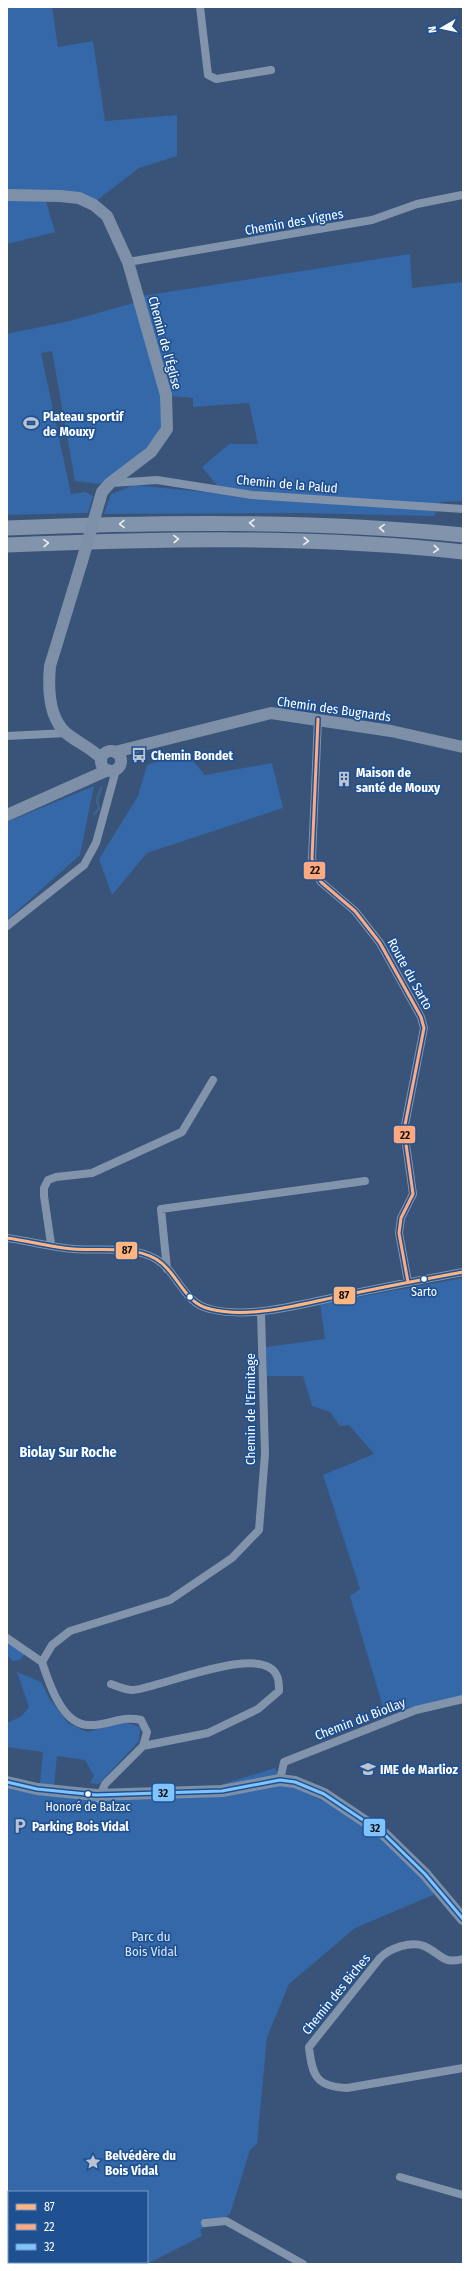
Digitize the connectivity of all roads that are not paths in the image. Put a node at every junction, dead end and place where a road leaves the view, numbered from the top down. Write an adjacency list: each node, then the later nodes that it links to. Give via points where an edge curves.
1 (200, 7): 2 (street, via 208,75 216,79)
2 (270, 70)
3 (7, 195): 5 (street, Chemin de l'Église, via 79,198 94,205 107,216)
4 (462, 195): 5 (street, Chemin des Vignes, via 417,204 372,220)
5 (128, 262): 6 (street, Chemin de l'Église, via 166,394 167,429 152,452)
6 (110, 483): 7 (street, Chemin de la Palud, via 157,480 252,495); 13 (street, Chemin de l'Église, bridge, via 102,492 50,666 51,702 55,716)
7 (463, 509)
8 (7, 528): 9 (highway, one-way to 8, via 340,525 243,523 142,523)
9 (463, 535)
10 (7, 545): 11 (highway, one-way to 11, via 192,539 348,542)
11 (463, 552)
12 (318, 720): 15 (street, Chemin des Bugnards, via 391,731); 16 (street, Chemin des Bugnards, via 271,714 131,749); 25 (street, Route du Sarto, via 312,858 315,871 321,882 355,911 380,943 421,1017 424,1028 404,1130 413,1194 401,1218 399,1233)
13 (67, 733): 14 (street); 16 (street, Chemin de l'Église)
14 (7, 736)
15 (463, 747)
16 (109, 762): 17 (street, Chemin des Bugnards, via 95,777); 18 (street, via 109,787 96,843 84,865)
17 (7, 815)
18 (7, 926)
19 (213, 1080): 22 (street, via 182,1132 92,1173 64,1175 48,1180 44,1196)
20 (365, 1181): 23 (street, via 161,1209)
21 (7, 1238): 22 (street)
22 (51, 1244): 23 (street, via 72,1249 115,1249 130,1252 156,1259)
23 (167, 1269): 26 (street, via 188,1296 200,1305 222,1311)
24 (463, 1272): 25 (street)
25 (408, 1282): 26 (street)
26 (261, 1312): 28 (street, Chemin de l'Ermitage, via 266,1454 259,1530 232,1558 170,1600 70,1631 52,1645)
27 (7, 1638): 28 (street)
28 (42, 1662): 31 (street, via 54,1698 75,1721 89,1725 129,1718 141,1720 147,1732)
29 (111, 1684): 31 (street, via 131,1690 219,1667 260,1664 278,1676 279,1691 258,1710 208,1733)
30 (463, 1700): 32 (street, Chemin du Biollay, via 416,1710 284,1762)
31 (143, 1746): 34 (street)
32 (282, 1778): 34 (street, via 222,1791); 35 (street, via 324,1794 384,1834 425,1874)
33 (7, 1782): 34 (street, via 37,1788)
34 (102, 1794)
35 (463, 1919)
36 (462, 1959): 37 (street, Chemin des Biches, via 448,1961 420,1945 391,1950 380,1958 309,2047 311,2067 319,2081 332,2088 347,2088)
37 (463, 2068)
38 (400, 2177): 39 (street)
39 (463, 2195)
40 (205, 2223): 41 (street, via 226,2222)
41 (303, 2264)

